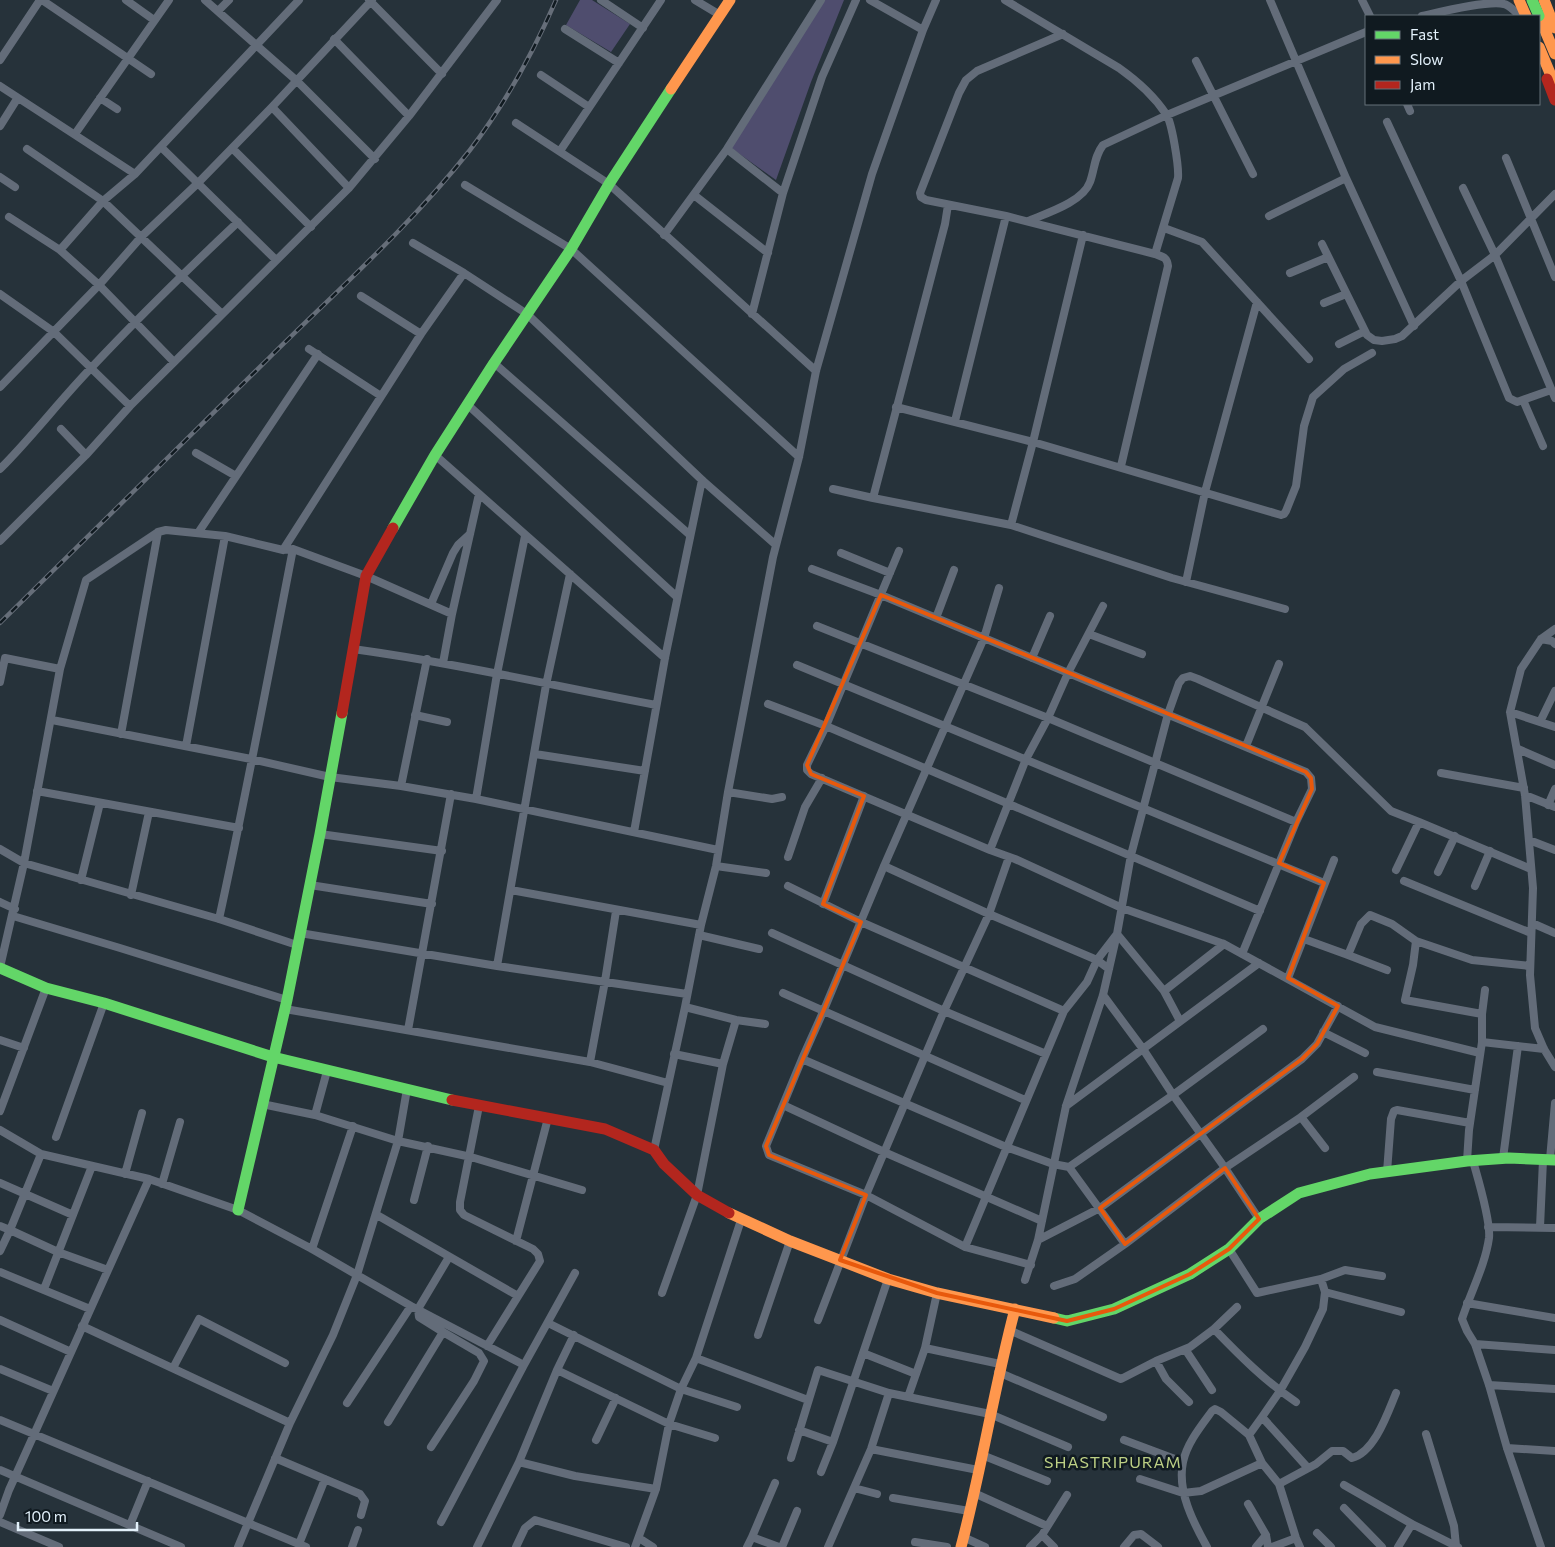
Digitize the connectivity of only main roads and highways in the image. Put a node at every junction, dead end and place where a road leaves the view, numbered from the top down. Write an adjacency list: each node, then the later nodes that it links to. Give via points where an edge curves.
1 (730, 0): 16 (main road, via 435,455 366,576 320,834 286,1005)
2 (1511, 0): 6 (main road)
3 (1519, 0): 6 (main road, bridge)
4 (1532, 0): 7 (main road, bridge)
5 (1544, 1): 9 (main road)
6 (1520, 15)
7 (1539, 15)
8 (1540, 18): 11 (main road)
9 (1555, 28)
10 (1540, 49): 13 (main road)
11 (1555, 54)
12 (1540, 63): 14 (main road)
13 (1555, 85)
14 (1555, 100)
15 (0, 968): 16 (main road, via 46,988 104,1003)
16 (272, 1057): 18 (main road); 19 (main road, via 479,1106 605,1129 654,1150 697,1195 741,1220 888,1279)
17 (1549, 1160): 19 (main road, via 1503,1158 1370,1174 1299,1193 1259,1220 1229,1249 1190,1274 1114,1309 1067,1321)
18 (238, 1210)
19 (1015, 1310): 20 (main road, via 999,1368)
20 (962, 1542)

